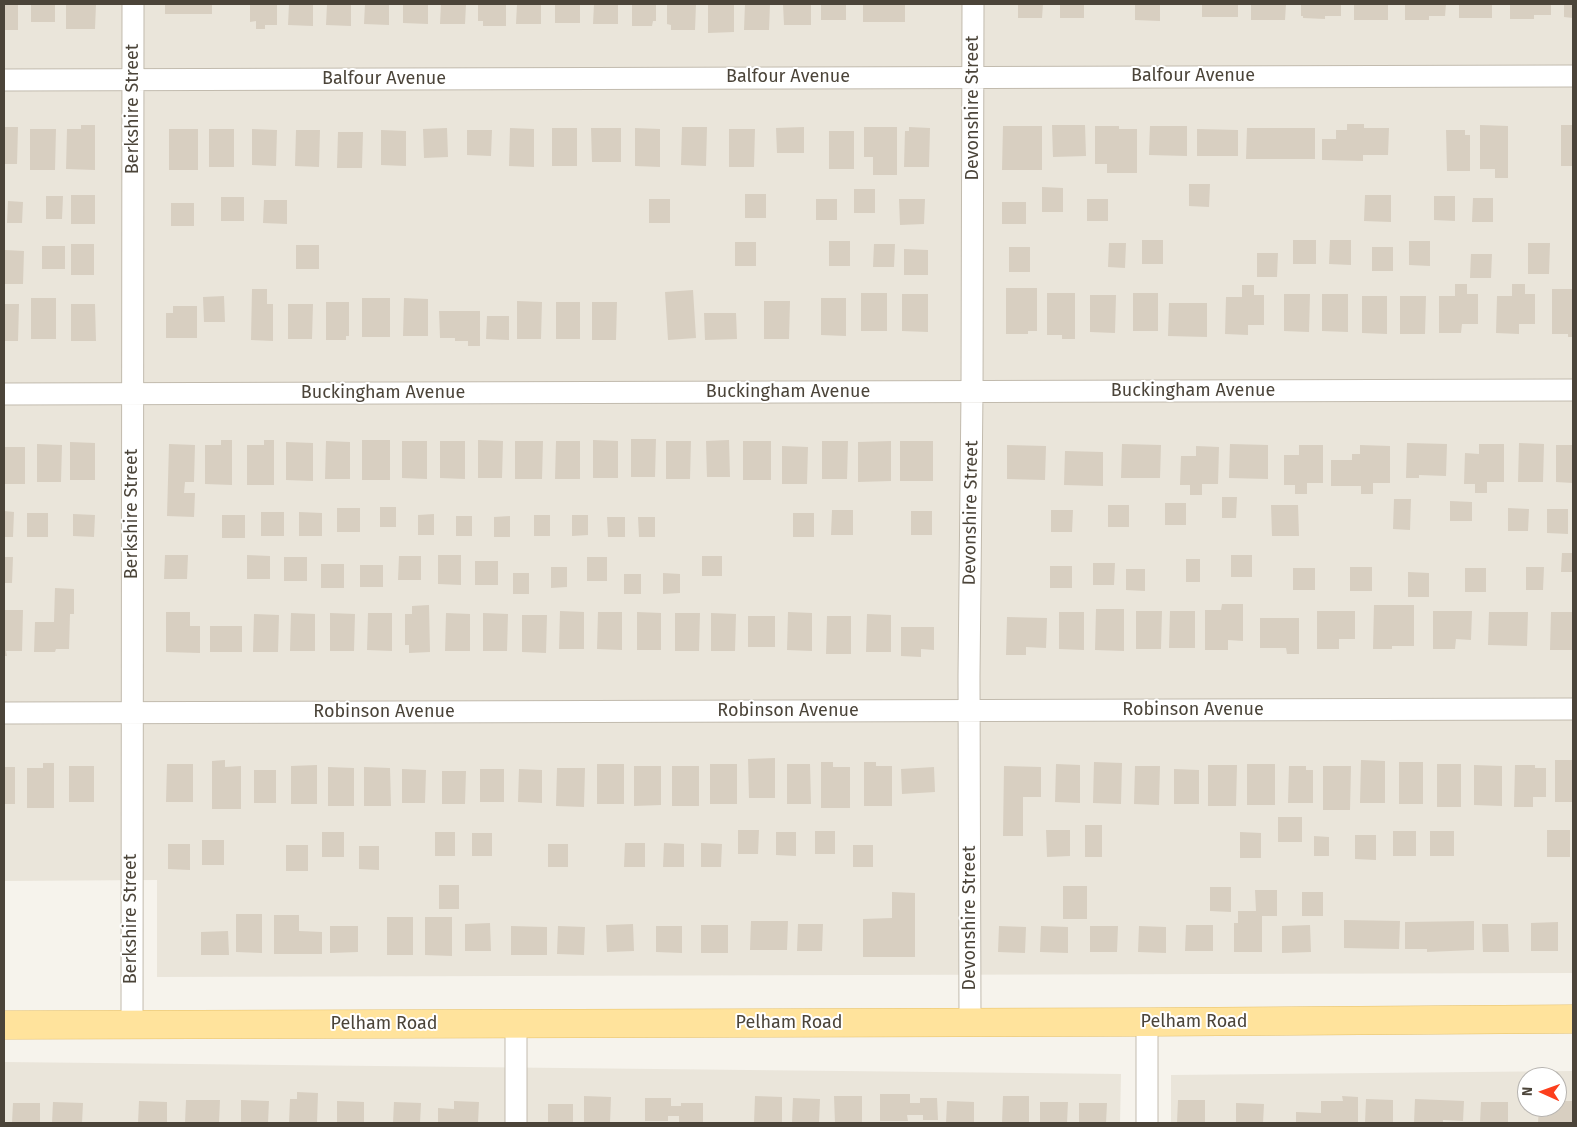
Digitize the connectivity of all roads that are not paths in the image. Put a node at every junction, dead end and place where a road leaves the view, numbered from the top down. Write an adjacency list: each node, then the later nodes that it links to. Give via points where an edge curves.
1 (134, 4): 5 (street, Berkshire Street)
2 (973, 4): 4 (street, Devonshire Street)
3 (1573, 76): 4 (street, Balfour Avenue)
4 (973, 77): 5 (street, Balfour Avenue); 8 (street, Devonshire Street)
5 (133, 79): 6 (street, Balfour Avenue); 9 (street, Berkshire Street)
6 (4, 80)
7 (1573, 390): 8 (street, Buckingham Avenue)
8 (972, 392): 9 (street, Buckingham Avenue); 12 (street, Devonshire Street)
9 (132, 393): 10 (street, Buckingham Avenue); 14 (street, Berkshire Street)
10 (4, 394)
11 (1573, 709): 12 (street, Robinson Avenue)
12 (969, 710): 14 (street, Robinson Avenue); 16 (street, Devonshire Street)
13 (4, 713): 14 (street, Robinson Avenue)
14 (132, 713): 19 (street, Berkshire Street)
15 (1573, 1019): 17 (main road, Pelham Road)
16 (970, 1022): 17 (main road, Pelham Road); 18 (main road, Pelham Road)
17 (1147, 1022): 22 (street)
18 (516, 1023): 19 (main road, Pelham Road); 21 (street)
19 (132, 1024): 20 (main road, Pelham Road)
20 (4, 1025)
21 (516, 1123)
22 (1147, 1123)

